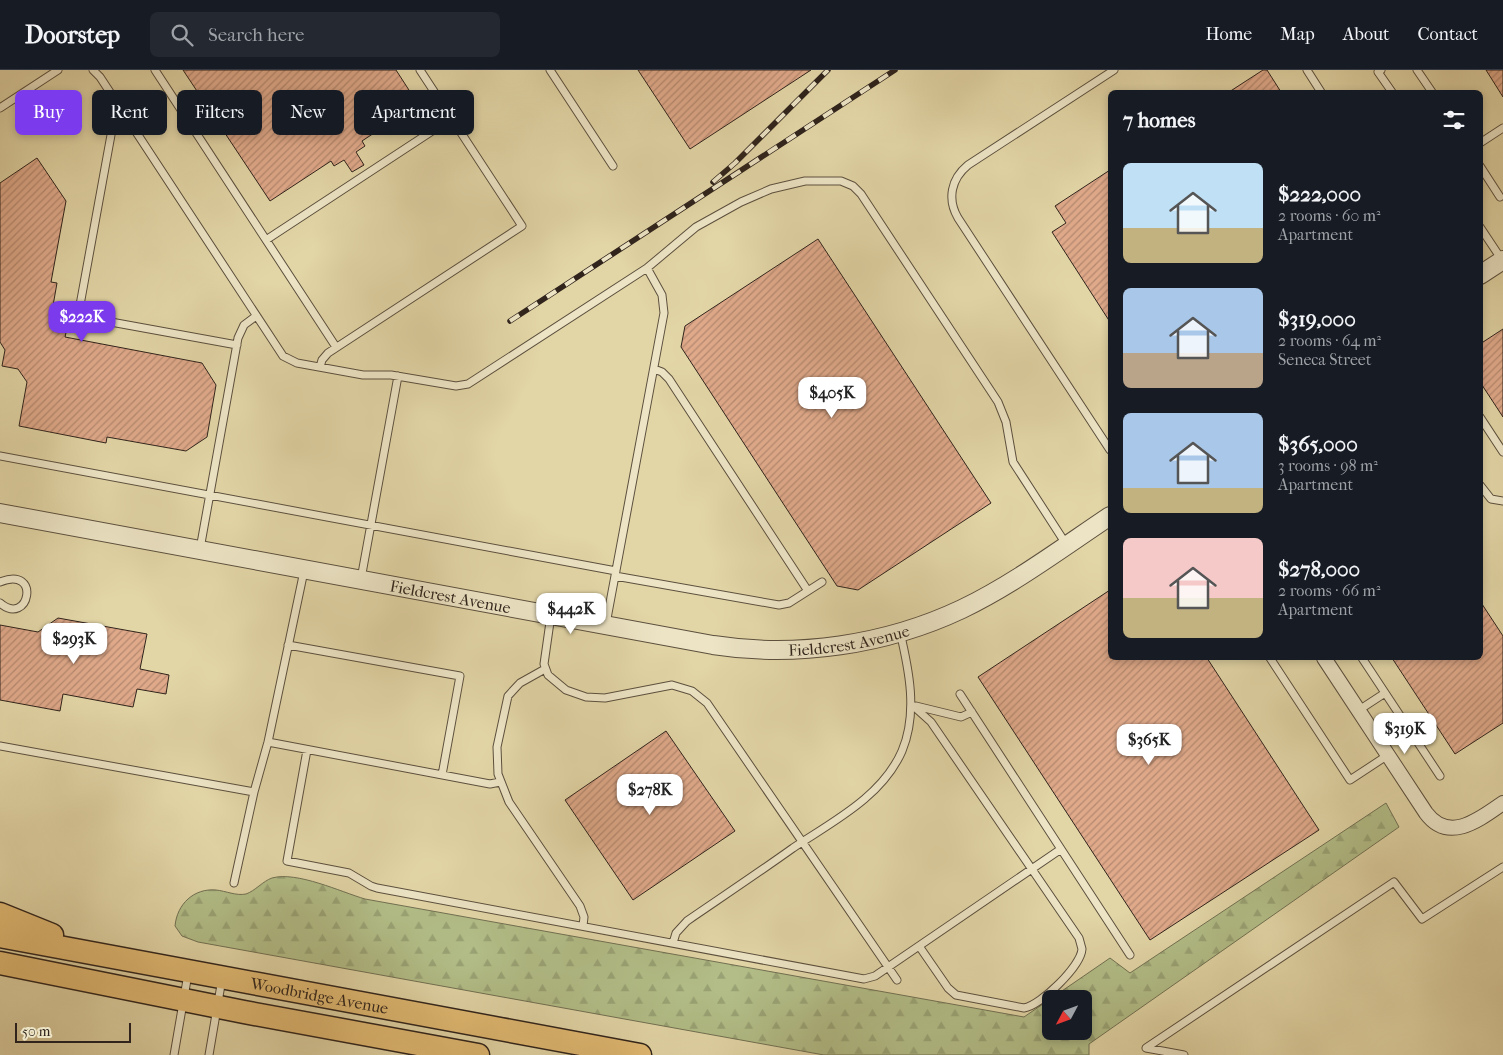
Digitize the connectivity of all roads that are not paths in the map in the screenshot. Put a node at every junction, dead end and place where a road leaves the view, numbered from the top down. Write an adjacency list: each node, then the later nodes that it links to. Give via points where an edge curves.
1 (58, 70): 15 (lane)
2 (93, 70): 10 (lane)
3 (155, 70): 26 (lane)
4 (420, 70): 11 (lane)
5 (550, 70): 22 (lane)
6 (1114, 70): 37 (lane, via 968,165 959,174 952,192 952,205 958,218)
7 (1307, 70): 12 (lane)
8 (1381, 70): 13 (lane, via 1378,72)
9 (1417, 70): 14 (lane)
10 (107, 90)
11 (433, 90)
12 (1320, 90)
13 (1391, 90)
14 (1431, 90)
15 (0, 108)
16 (1503, 128): 21 (lane)
17 (111, 135): 31 (lane, via 78,316)
18 (138, 135): 30 (lane)
19 (426, 135): 26 (lane)
20 (463, 135): 32 (lane, via 522,226)
21 (1483, 141)
22 (613, 166)
23 (1483, 171): 24 (lane)
24 (1500, 197)
25 (1483, 232): 27 (lane)
26 (266, 240): 32 (lane)
27 (1502, 260): 29 (street)
28 (647, 268): 34 (lane, via 664,301); 35 (lane, via 468,384 456,386); 46 (lane, via 696,227 771,189 805,181 841,181 853,186 998,402 1006,422 1012,462)
29 (1483, 273)
30 (256, 316): 31 (lane, via 241,329); 33 (lane, via 288,359)
31 (237, 346): 41 (lane)
32 (336, 347): 33 (lane, via 324,356)
33 (320, 367): 35 (lane, via 363,375)
34 (654, 369): 49 (lane); 53 (lane, via 669,379)
35 (398, 376): 45 (lane)
36 (1483, 422): 38 (lane)
37 (1108, 447)
38 (1503, 452)
39 (0, 456): 41 (lane)
40 (1483, 489): 42 (lane, via 1491,499)
41 (210, 495): 45 (lane); 47 (lane)
42 (1503, 501)
43 (0, 513): 47 (street, Fieldcrest Avenue)
44 (1108, 517): 46 (street, Fieldcrest Avenue)
45 (371, 525): 49 (lane); 50 (lane)
46 (1066, 545): 57 (street, Fieldcrest Avenue, via 969,606)
47 (200, 549): 48 (street, Fieldcrest Avenue)
48 (304, 568): 50 (street, Fieldcrest Avenue); 58 (lane)
49 (615, 573): 53 (lane, via 773,605 789,603); 56 (lane)
50 (361, 579): 55 (street, Fieldcrest Avenue)
51 (0, 582): 54 (lane, via 17,579 26,586 27,594 19,607 8,608)
52 (822, 582): 53 (lane)
53 (808, 591)
54 (0, 604)
55 (551, 614): 56 (street, Fieldcrest Avenue); 62 (lane)
56 (606, 624): 57 (street, Fieldcrest Avenue, via 756,650 832,646)
57 (900, 632): 65 (lane, via 908,666)
58 (288, 644): 68 (lane); 72 (lane, via 460,676)
59 (1271, 660): 71 (lane, via 1350,780)
60 (1325, 660): 66 (street)
61 (1363, 660): 63 (lane)
62 (545, 669): 74 (lane, via 520,683 508,696 496,754); 77 (lane, via 558,686 586,697 616,698 672,686 698,694 711,708)
63 (1385, 693): 66 (lane); 73 (lane)
64 (960, 694): 67 (lane)
65 (911, 704): 67 (lane, via 957,716); 77 (lane, via 906,741 888,774 860,802); 80 (lane, via 931,722)
66 (1359, 710): 71 (street)
67 (972, 712): 78 (lane)
68 (268, 742): 70 (lane); 75 (lane)
69 (0, 746): 75 (lane)
70 (308, 750): 72 (lane); 83 (lane, via 287,861 349,873 371,886)
71 (1388, 755): 76 (street, via 1426,813 1441,826 1464,827)
72 (442, 775): 74 (lane, via 490,784)
73 (1440, 776)
74 (500, 782): 83 (lane, via 509,802 580,906)
75 (254, 792): 81 (lane)
76 (1503, 803)
77 (802, 842): 85 (lane, via 687,921 676,933); 90 (lane)
78 (1061, 849): 80 (lane); 87 (lane)
79 (1503, 867): 100 (lane, via 1422,919 1394,882 1146,1048)
80 (1032, 870): 86 (lane); 86 (lane, via 1079,938 1082,949 1077,964 1035,1004 1019,1008 956,995)
81 (234, 883)
82 (0, 914): 89 (main road, via 83,945)
83 (583, 926): 85 (lane)
84 (0, 936): 89 (main road, Woodbridge Avenue)
85 (674, 943): 90 (lane, via 868,979)
86 (919, 946): 90 (lane)
87 (1130, 955)
88 (0, 963): 94 (main road, Woodbridge Avenue)
89 (154, 965): 91 (main road, Woodbridge Avenue)
90 (888, 967): 93 (lane)
91 (188, 971): 92 (main road, Woodbridge Avenue); 94 (lane)
92 (223, 978): 95 (lane); 99 (main road, Woodbridge Avenue)
93 (897, 980)
94 (184, 999): 95 (main road, Woodbridge Avenue); 96 (lane)
95 (218, 1006): 97 (lane); 98 (main road, Woodbridge Avenue)
96 (174, 1055)
97 (209, 1055)
98 (478, 1055)
99 (640, 1055)
100 (1184, 1055)

